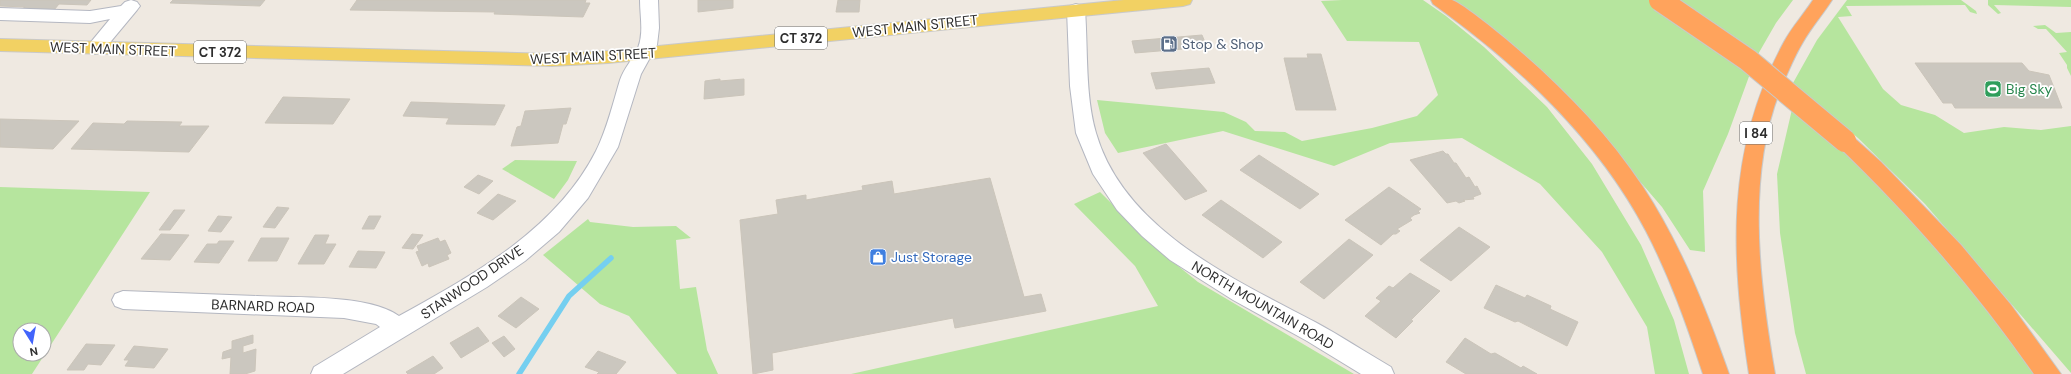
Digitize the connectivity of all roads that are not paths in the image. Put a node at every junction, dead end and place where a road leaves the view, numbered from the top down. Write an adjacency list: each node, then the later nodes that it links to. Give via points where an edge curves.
1 (649, 0): 11 (street, via 650,34)
2 (1183, 0): 7 (main road, WEST MAIN STREET / CT 372)
3 (1660, 0): 18 (highway, bridge, via 1748,60 1845,141 1897,190 1991,298)
4 (1823, 0): 17 (highway, I 84, via 1799,32 1769,92 1758,125 1751,164 1749,276)
5 (132, 5): 8 (street, via 90,17); 10 (street)
6 (1448, 6): 16 (highway, via 1501,46 1552,92 1629,183 1656,227 1676,268)
7 (1076, 10): 11 (main road, WEST MAIN STREET / CT 372); 15 (street, NORTH MOUNTAIN ROAD, via 1082,114 1087,138 1106,179 1121,200 1160,240 1217,281)
8 (0, 14)
9 (0, 45): 10 (main road, WEST MAIN STREET / CT 372)
10 (95, 48): 11 (main road, WEST MAIN STREET / CT 372, via 511,60 584,59)
11 (645, 54): 13 (street, STANWOOD DRIVE, via 633,71 604,154 585,187 572,202 535,240 512,257 459,294)
12 (123, 300): 13 (street, BARNARD ROAD, via 344,309 382,316)
13 (400, 329): 14 (street, STANWOOD DRIVE)
14 (323, 374)
15 (1382, 374)
16 (1716, 374)
17 (1762, 374)
18 (2048, 374)

